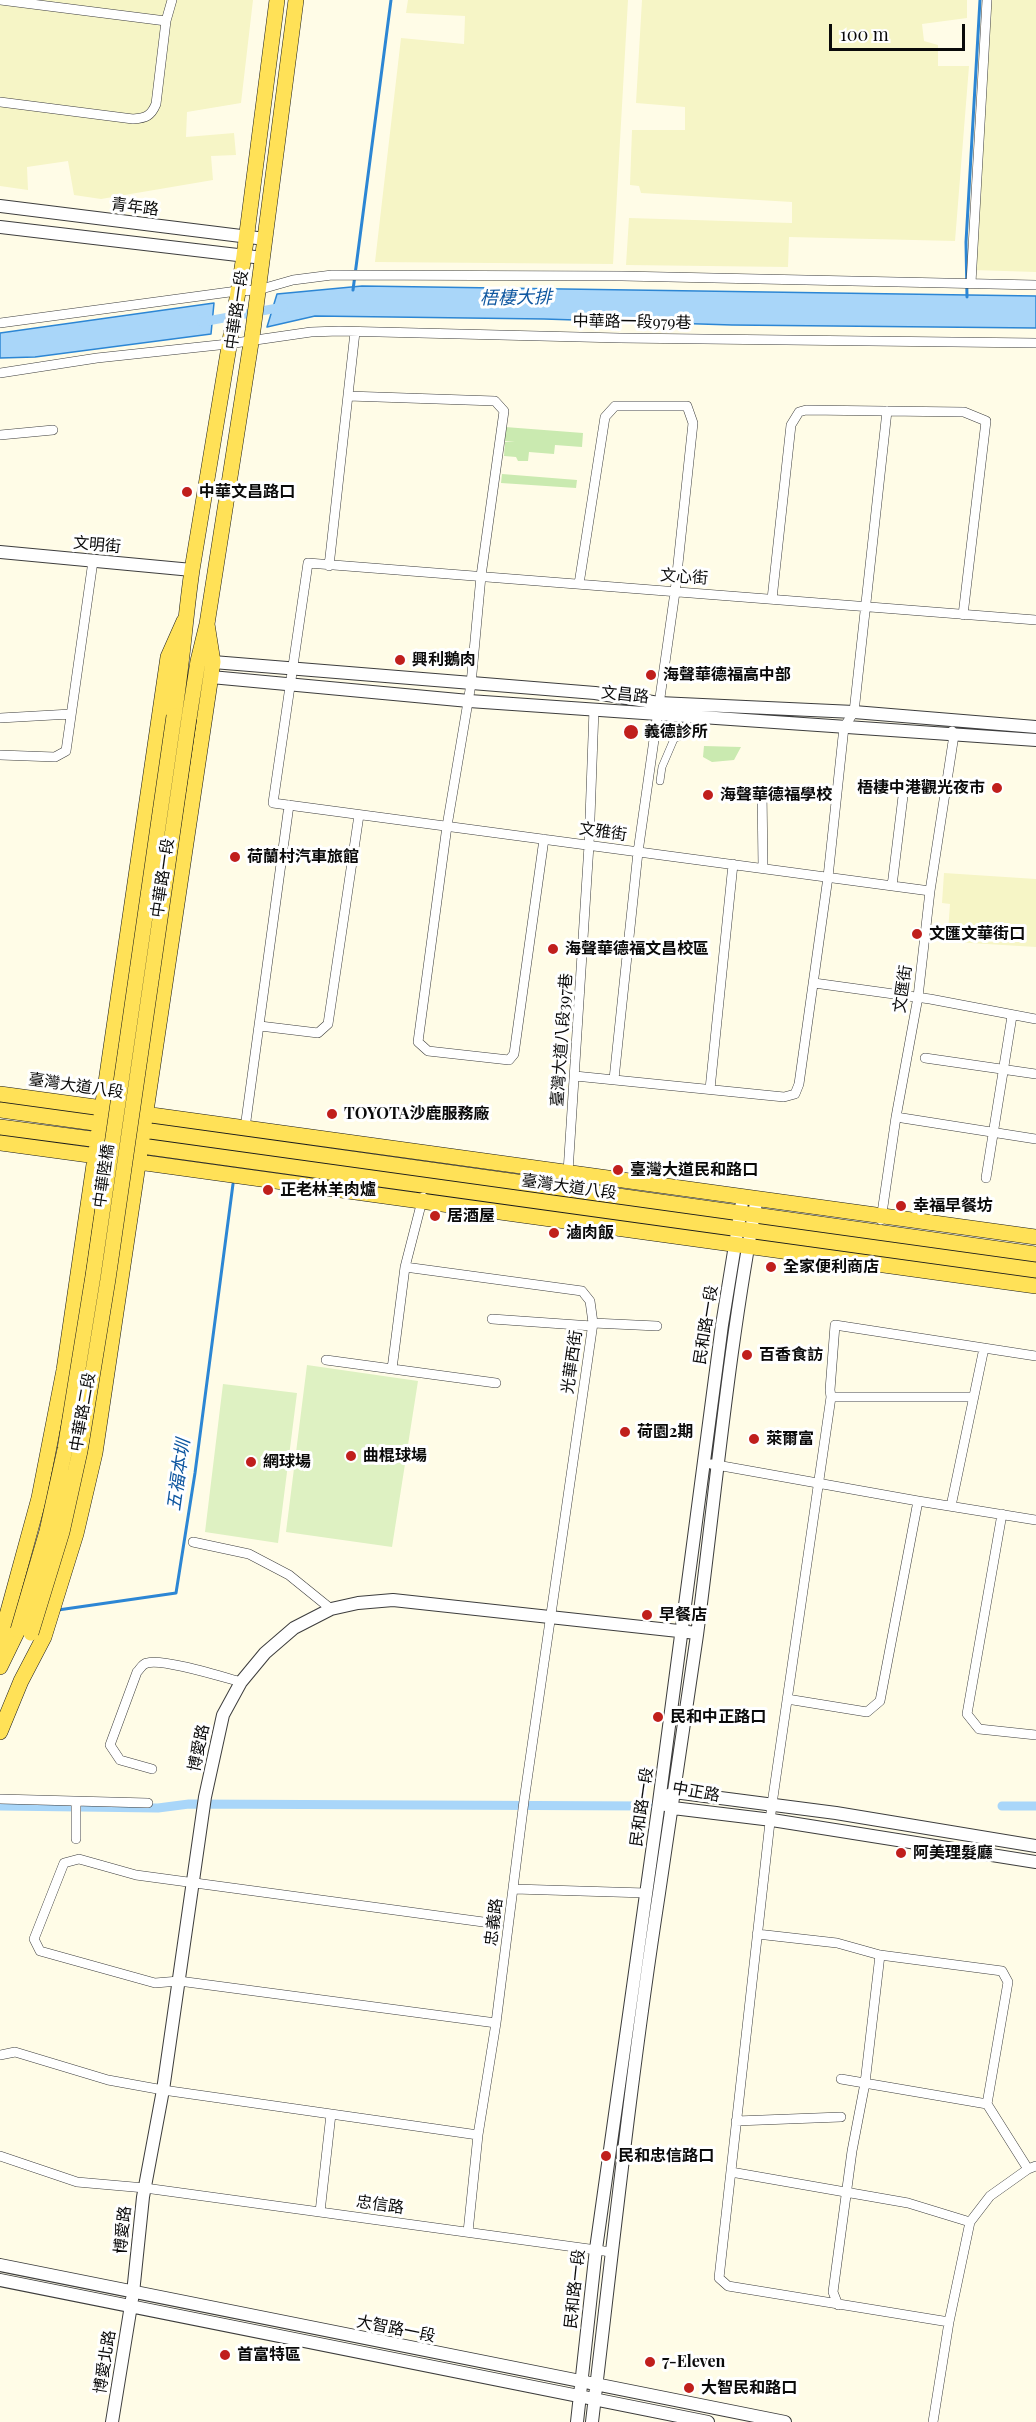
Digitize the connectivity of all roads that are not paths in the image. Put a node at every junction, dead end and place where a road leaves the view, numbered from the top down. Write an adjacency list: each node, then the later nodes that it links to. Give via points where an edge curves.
1 (0, 0): 6 (street)
2 (172, 0): 6 (street)
3 (278, 0): 10 (main road, 中華路一段)
4 (296, 0): 11 (main road, 中華路一段)
5 (987, 0): 14 (street)
6 (166, 21): 7 (street, via 156,104 152,114 144,118)
7 (0, 102)
8 (0, 206): 10 (street, 青年路)
9 (0, 227): 12 (street)
10 (246, 237): 11 (street, 青年路); 12 (main road, 中華路一段)
11 (265, 239): 13 (main road, 中華路一段)
12 (244, 256): 13 (street); 17 (main road, 中華路一段)
13 (263, 258): 16 (main road, 中華路一段)
14 (971, 283): 15 (street); 16 (street, via 365,274 292,280)
15 (1036, 285)
16 (258, 290): 17 (street); 20 (main road, 中華路一段)
17 (237, 291): 18 (street); 21 (main road, 中華路一段)
18 (0, 323)
19 (355, 332): 20 (street, 中華路一段979巷); 22 (street, 中華路一段979巷); 24 (street)
20 (253, 335): 21 (street, 中華路一段979巷); 40 (main road, 中華路一段)
21 (229, 337): 23 (street, 中華路一段979巷); 31 (main road, 中華路一段)
22 (1036, 343)
23 (0, 373)
24 (348, 396): 30 (street); 32 (street, via 495,401 504,411)
25 (887, 411): 35 (street, via 806,410 794,417); 36 (street); 37 (street, via 964,412 986,421)
26 (53, 430): 27 (street)
27 (0, 435)
28 (0, 552): 29 (street, 文明街)
29 (93, 561): 31 (street, 文明街); 49 (street)
30 (329, 566): 32 (street, 文心街); 41 (street, 文心街, via 308,563)
31 (192, 570): 39 (main road, 中華路一段)
32 (481, 576): 33 (street, 文心街); 43 (street)
33 (579, 584): 34 (street, 文心街); 34 (street, via 606,417 615,406 687,406 693,423)
34 (675, 592): 35 (street, 文心街); 47 (street)
35 (772, 599): 36 (street, 文心街)
36 (865, 606): 37 (street, 文心街); 48 (street)
37 (963, 615): 38 (street, 文心街)
38 (1036, 620)
39 (184, 621): 50 (main road, 中華路一段); 85 (main road, 中華路一段, via 168,657)
40 (207, 624): 42 (main road, 中華路一段); 50 (main road, 中華路一段)
41 (292, 669): 42 (street, 文昌路); 43 (street, 文昌路); 44 (street)
42 (212, 670): 44 (street, 文昌路); 87 (main road, 中華路一段)
43 (471, 684): 45 (street); 47 (street, 文昌路, via 595,693)
44 (290, 685): 45 (street, 文昌路); 62 (street, 文雅街, via 273,803)
45 (469, 701): 46 (street, 文昌路); 64 (street)
46 (594, 709): 47 (street, 文昌路); 66 (street, 臺灣大道八段397巷)
47 (658, 709): 48 (street, 文昌路); 53 (street, 文昌路); 67 (street)
48 (854, 712): 52 (street, 文昌路); 53 (street)
49 (71, 714): 51 (street); 58 (street, via 66,751 55,757)
50 (182, 717): 138 (main road, 中華陸橋, bridge, via 65,1449)
51 (0, 718)
52 (945, 719): 54 (street, 文昌路); 56 (street)
53 (844, 727): 56 (street, 文昌路); 70 (street)
54 (1036, 727)
55 (696, 730): 59 (street, via 674,739)
56 (954, 735): 57 (street, 文昌路); 72 (street, 文匯街)
57 (1036, 740)
58 (0, 755)
59 (660, 781)
60 (904, 788): 71 (street)
61 (762, 789): 69 (street)
62 (289, 805): 63 (street, 文雅街); 77 (street)
63 (360, 815): 64 (street, 文雅街); 77 (street, via 328,1024 318,1033)
64 (447, 826): 65 (street, 文雅街); 65 (street, via 418,1042 428,1051 509,1060 514,1054)
65 (544, 839): 66 (street, 文雅街)
66 (589, 845): 67 (street, 文雅街); 81 (street, 臺灣大道八段397巷)
67 (639, 852): 68 (street, 文雅街); 82 (street)
68 (733, 864): 69 (street, 文雅街); 83 (street)
69 (763, 868): 70 (street, 文雅街)
70 (828, 877): 71 (street, 文雅街); 73 (street)
71 (892, 886): 72 (street, 文雅街)
72 (930, 891): 74 (street, 文匯街)
73 (814, 983): 74 (street); 83 (street, via 795,1094 784,1097)
74 (918, 997): 75 (street); 88 (street, 文匯街)
75 (1012, 1016): 76 (street); 79 (street)
76 (1036, 1019)
77 (260, 1026): 90 (street)
78 (925, 1058): 79 (street)
79 (1003, 1070): 80 (street); 92 (street)
80 (1036, 1074)
81 (575, 1076): 82 (street); 100 (street, 臺灣大道八段397巷)
82 (614, 1079): 83 (street)
83 (710, 1089)
84 (0, 1094): 85 (main road, 臺灣大道八段)
85 (101, 1108): 87 (main road, 臺灣大道八段); 91 (main road, 中華路一段)
86 (0, 1110): 91 (main road, 臺灣大道八段)
87 (147, 1114): 90 (main road, 臺灣大道八段); 91 (main road, 臺灣大道八段); 93 (main road, 中華路一段)
88 (896, 1117): 92 (street); 107 (street, 文匯街)
89 (0, 1127): 91 (main road, 臺灣大道八段)
90 (245, 1128): 96 (main road, 臺灣大道八段)
91 (98, 1132): 93 (main road, 臺灣大道八段); 97 (main road, 中華路二段); 98 (main road, 臺灣大道八段)
92 (993, 1134): 94 (street); 101 (street)
93 (143, 1138): 98 (main road, 中華路二段); 99 (main road, 臺灣大道八段); 102 (main road, 臺灣大道八段)
94 (1036, 1139)
95 (0, 1143): 97 (main road, 臺灣大道八段)
96 (429, 1153): 99 (street); 100 (main road, 臺灣大道八段)
97 (95, 1156): 98 (main road, 臺灣大道八段); 141 (main road, 中華路二段, via 51,1446)
98 (140, 1162): 105 (main road, 臺灣大道八段); 143 (main road, 中華路二段, via 84,1505 45,1637)
99 (427, 1169): 102 (street); 103 (main road, 臺灣大道八段)
100 (568, 1172): 103 (street); 104 (main road, 臺灣大道八段)
101 (986, 1178)
102 (425, 1185): 105 (street); 108 (main road, 臺灣大道八段)
103 (552, 1186): 106 (main road, 臺灣大道八段)
104 (750, 1197): 106 (main road); 107 (main road, 臺灣大道八段)
105 (423, 1201): 111 (main road, 臺灣大道八段); 115 (street)
106 (747, 1213): 108 (street, 民和路一段); 109 (main road, 臺灣大道八段)
107 (881, 1216): 109 (street, 文匯街); 110 (main road, 臺灣大道八段)
108 (745, 1229): 111 (street, 民和路一段); 112 (main road, 臺灣大道八段)
109 (879, 1232): 112 (street, 文匯街); 113 (main road, 臺灣大道八段)
110 (1036, 1238)
111 (742, 1246): 114 (main road, 臺灣大道八段); 128 (street, 民和路一段, via 722,1325); 129 (street, 民和路一段)
112 (877, 1248): 114 (street, 文匯街); 116 (main road, 臺灣大道八段)
113 (1036, 1254)
114 (875, 1264): 117 (main road, 臺灣大道八段)
115 (405, 1268): 119 (street, 光華西街, via 582,1291 590,1301); 124 (street)
116 (1036, 1270)
117 (1036, 1286)
118 (492, 1319): 119 (street)
119 (592, 1325): 120 (street); 137 (street, 光華西街)
120 (657, 1326)
121 (984, 1348): 122 (street); 126 (street, via 835,1325); 127 (street)
122 (1036, 1356)
123 (326, 1360): 124 (street)
124 (392, 1369): 125 (street)
125 (496, 1383)
126 (831, 1397): 127 (street); 130 (street)
127 (974, 1397): 132 (street)
128 (703, 1463): 129 (street); 139 (street, 民和路一段)
129 (716, 1464): 130 (street); 140 (street, 民和路一段)
130 (820, 1483): 131 (street); 145 (street)
131 (918, 1501): 132 (street); 145 (street, via 880,1701 867,1712)
132 (951, 1506): 133 (street)
133 (1002, 1514): 134 (street); 147 (street, via 967,1714 979,1730)
134 (1036, 1520)
135 (193, 1542): 136 (street, via 249,1554 289,1575)
136 (331, 1609): 137 (street, 博愛路, via 393,1600); 144 (street, 博愛路, via 294,1628 265,1653)
137 (552, 1616): 139 (street, 博愛路); 161 (street, 忠義路)
138 (24, 1632): 142 (main road); 143 (main road, 中華路二段)
139 (682, 1632): 140 (street, 博愛路); 152 (street, 民和路一段)
140 (697, 1634): 149 (street, 民和路一段)
141 (0, 1653)
142 (0, 1667)
143 (21, 1682): 146 (main road, 中華路二段)
144 (241, 1682): 148 (street, via 167,1664 144,1664 137,1672 110,1745 120,1760); 160 (street, 博愛路, via 223,1715 205,1797)
145 (787, 1699): 154 (street)
146 (0, 1732)
147 (1036, 1735)
148 (152, 1769)
149 (674, 1792): 152 (street, 中正路); 154 (street, 中正路); 155 (street, 民和路一段)
150 (0, 1799): 151 (street)
151 (76, 1802): 153 (street); 157 (street)
152 (659, 1802): 155 (street, 中正路); 162 (street, 民和路一段)
153 (148, 1803)
154 (772, 1804): 156 (street); 158 (street, 中正路)
155 (673, 1808): 156 (street, 中正路); 186 (street, 民和路一段)
156 (772, 1820): 159 (street, 中正路); 164 (street)
157 (76, 1839)
158 (1036, 1846)
159 (1036, 1862)
160 (193, 1882): 163 (street); 166 (street, 博愛路); 166 (street, via 135,1875 79,1859 64,1863 34,1940 40,1952 155,1983)
161 (514, 1889): 162 (street); 167 (street, 忠義路)
162 (646, 1893): 185 (street, 民和路一段)
163 (498, 1924)
164 (758, 1934): 165 (street, via 837,1943); 175 (street)
165 (879, 1955): 170 (street); 172 (street, via 1002,1971 1008,1982)
166 (179, 1981): 167 (street); 171 (street, 博愛路)
167 (496, 2023): 176 (street, 忠義路)
168 (0, 2055): 171 (street, via 15,2052 108,2080)
169 (841, 2079): 170 (street)
170 (865, 2083): 172 (street); 181 (street)
171 (163, 2090): 173 (street); 180 (street, 博愛路)
172 (987, 2104): 178 (street)
173 (331, 2114): 176 (street); 182 (street)
174 (841, 2117): 175 (street)
175 (736, 2121): 179 (street)
176 (478, 2135): 184 (street, 忠義路)
177 (0, 2156): 180 (street, 忠信路, via 77,2182)
178 (1032, 2167): 183 (street, via 990,2196)
179 (731, 2172): 181 (street); 190 (street, via 718,2278 728,2286)
180 (145, 2188): 182 (street, 忠信路); 189 (street, 博愛路)
181 (847, 2191): 183 (street, via 909,2203); 190 (street, via 833,2292)
182 (320, 2212): 184 (street, 忠信路)
183 (970, 2223): 192 (street)
184 (468, 2232): 185 (street, 忠信路)
185 (596, 2249): 186 (street, 忠信路); 193 (street, 民和路一段)
186 (611, 2252): 194 (street, 民和路一段)
187 (0, 2265): 189 (street, 大智路一段)
188 (0, 2280): 191 (street, 大智路一段)
189 (133, 2293): 191 (street, 博愛路); 193 (street, 大智路一段)
190 (838, 2305): 192 (street)
191 (131, 2307): 195 (street, 大智路一段); 197 (street, 博愛北路)
192 (949, 2322): 202 (street)
193 (581, 2381): 194 (street, 大智路一段); 195 (street, 民和路一段)
194 (596, 2385): 196 (street, 民和路一段); 201 (street, 大智路一段)
195 (580, 2396): 196 (street, 大智路一段); 198 (street, 民和路一段)
196 (594, 2399): 199 (street, 民和路一段); 200 (street, 大智路一段)
197 (112, 2422)
198 (577, 2422)
199 (592, 2422)
200 (708, 2422)
201 (785, 2422)
202 (933, 2422)

